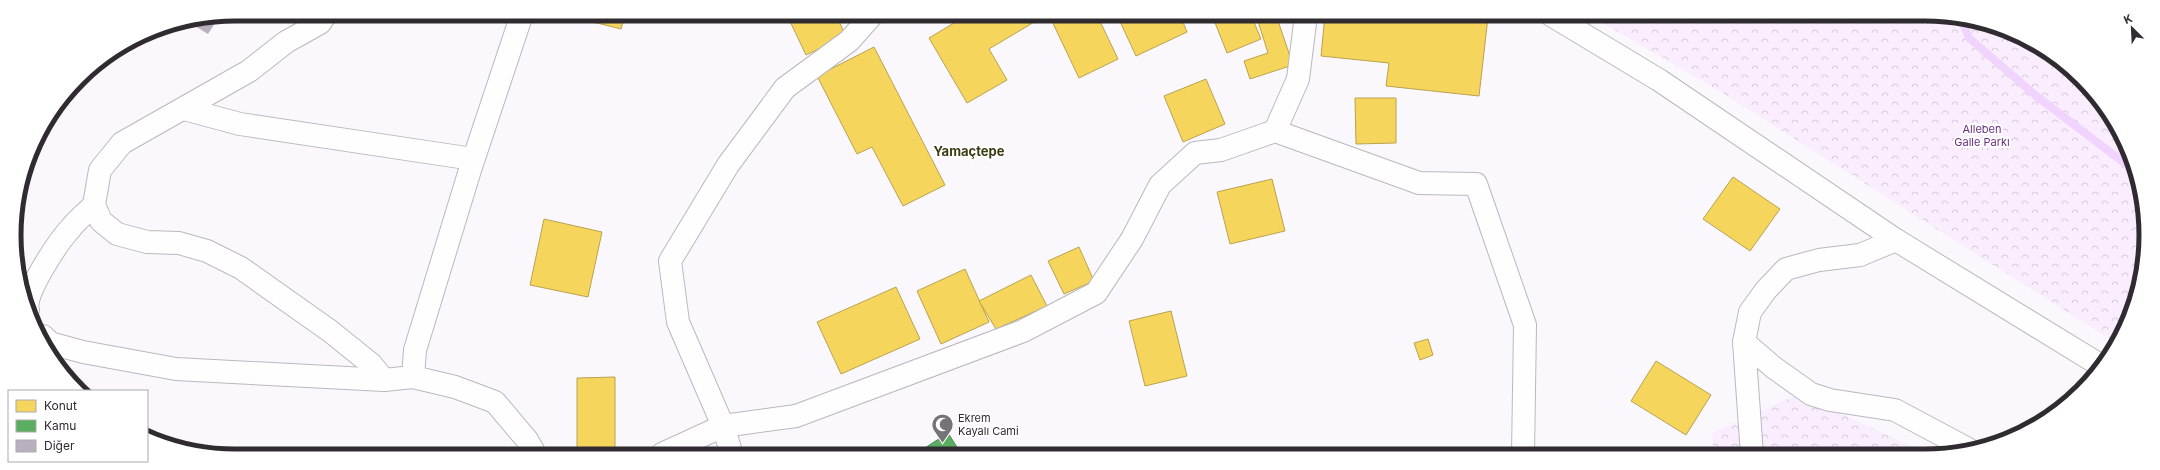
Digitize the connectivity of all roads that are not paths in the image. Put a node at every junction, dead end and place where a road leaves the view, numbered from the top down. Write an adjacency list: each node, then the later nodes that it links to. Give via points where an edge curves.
1 (321, 21): 6 (street, via 286,42 249,71)
2 (520, 21): 8 (street)
3 (867, 21): 17 (street, via 850,41 785,88 728,165 670,261 678,322)
4 (1305, 21): 7 (street, via 1298,79)
5 (1561, 21): 10 (street, via 1659,80)
6 (184, 109): 8 (street, via 240,124); 9 (street, via 122,142 100,170)
7 (1275, 131): 17 (street, via 1221,150 1195,153 1160,185 1132,239 1096,293 1023,331 796,416); 22 (street, via 1419,183 1476,184 1525,325)
8 (473, 159): 15 (street, via 415,350)
9 (94, 205): 11 (street, via 69,229 34,282); 16 (street, via 101,221 117,234 147,242 179,243 207,251 241,268 330,331 371,364)
10 (1896, 240): 12 (street, via 1860,254 1819,260 1786,269 1750,312); 14 (street)
11 (30, 295)
12 (1744, 342): 18 (street, via 1811,394 1830,400 1895,410); 23 (street)
13 (51, 343): 16 (street, via 83,352 176,369)
14 (2097, 363)
15 (413, 377): 16 (street); 19 (street, via 455,387 495,402)
16 (384, 380)
17 (723, 426): 20 (street); 21 (street)
18 (1962, 446)
19 (532, 449)
20 (673, 449)
21 (730, 449)
22 (1523, 449)
23 (1752, 449)

